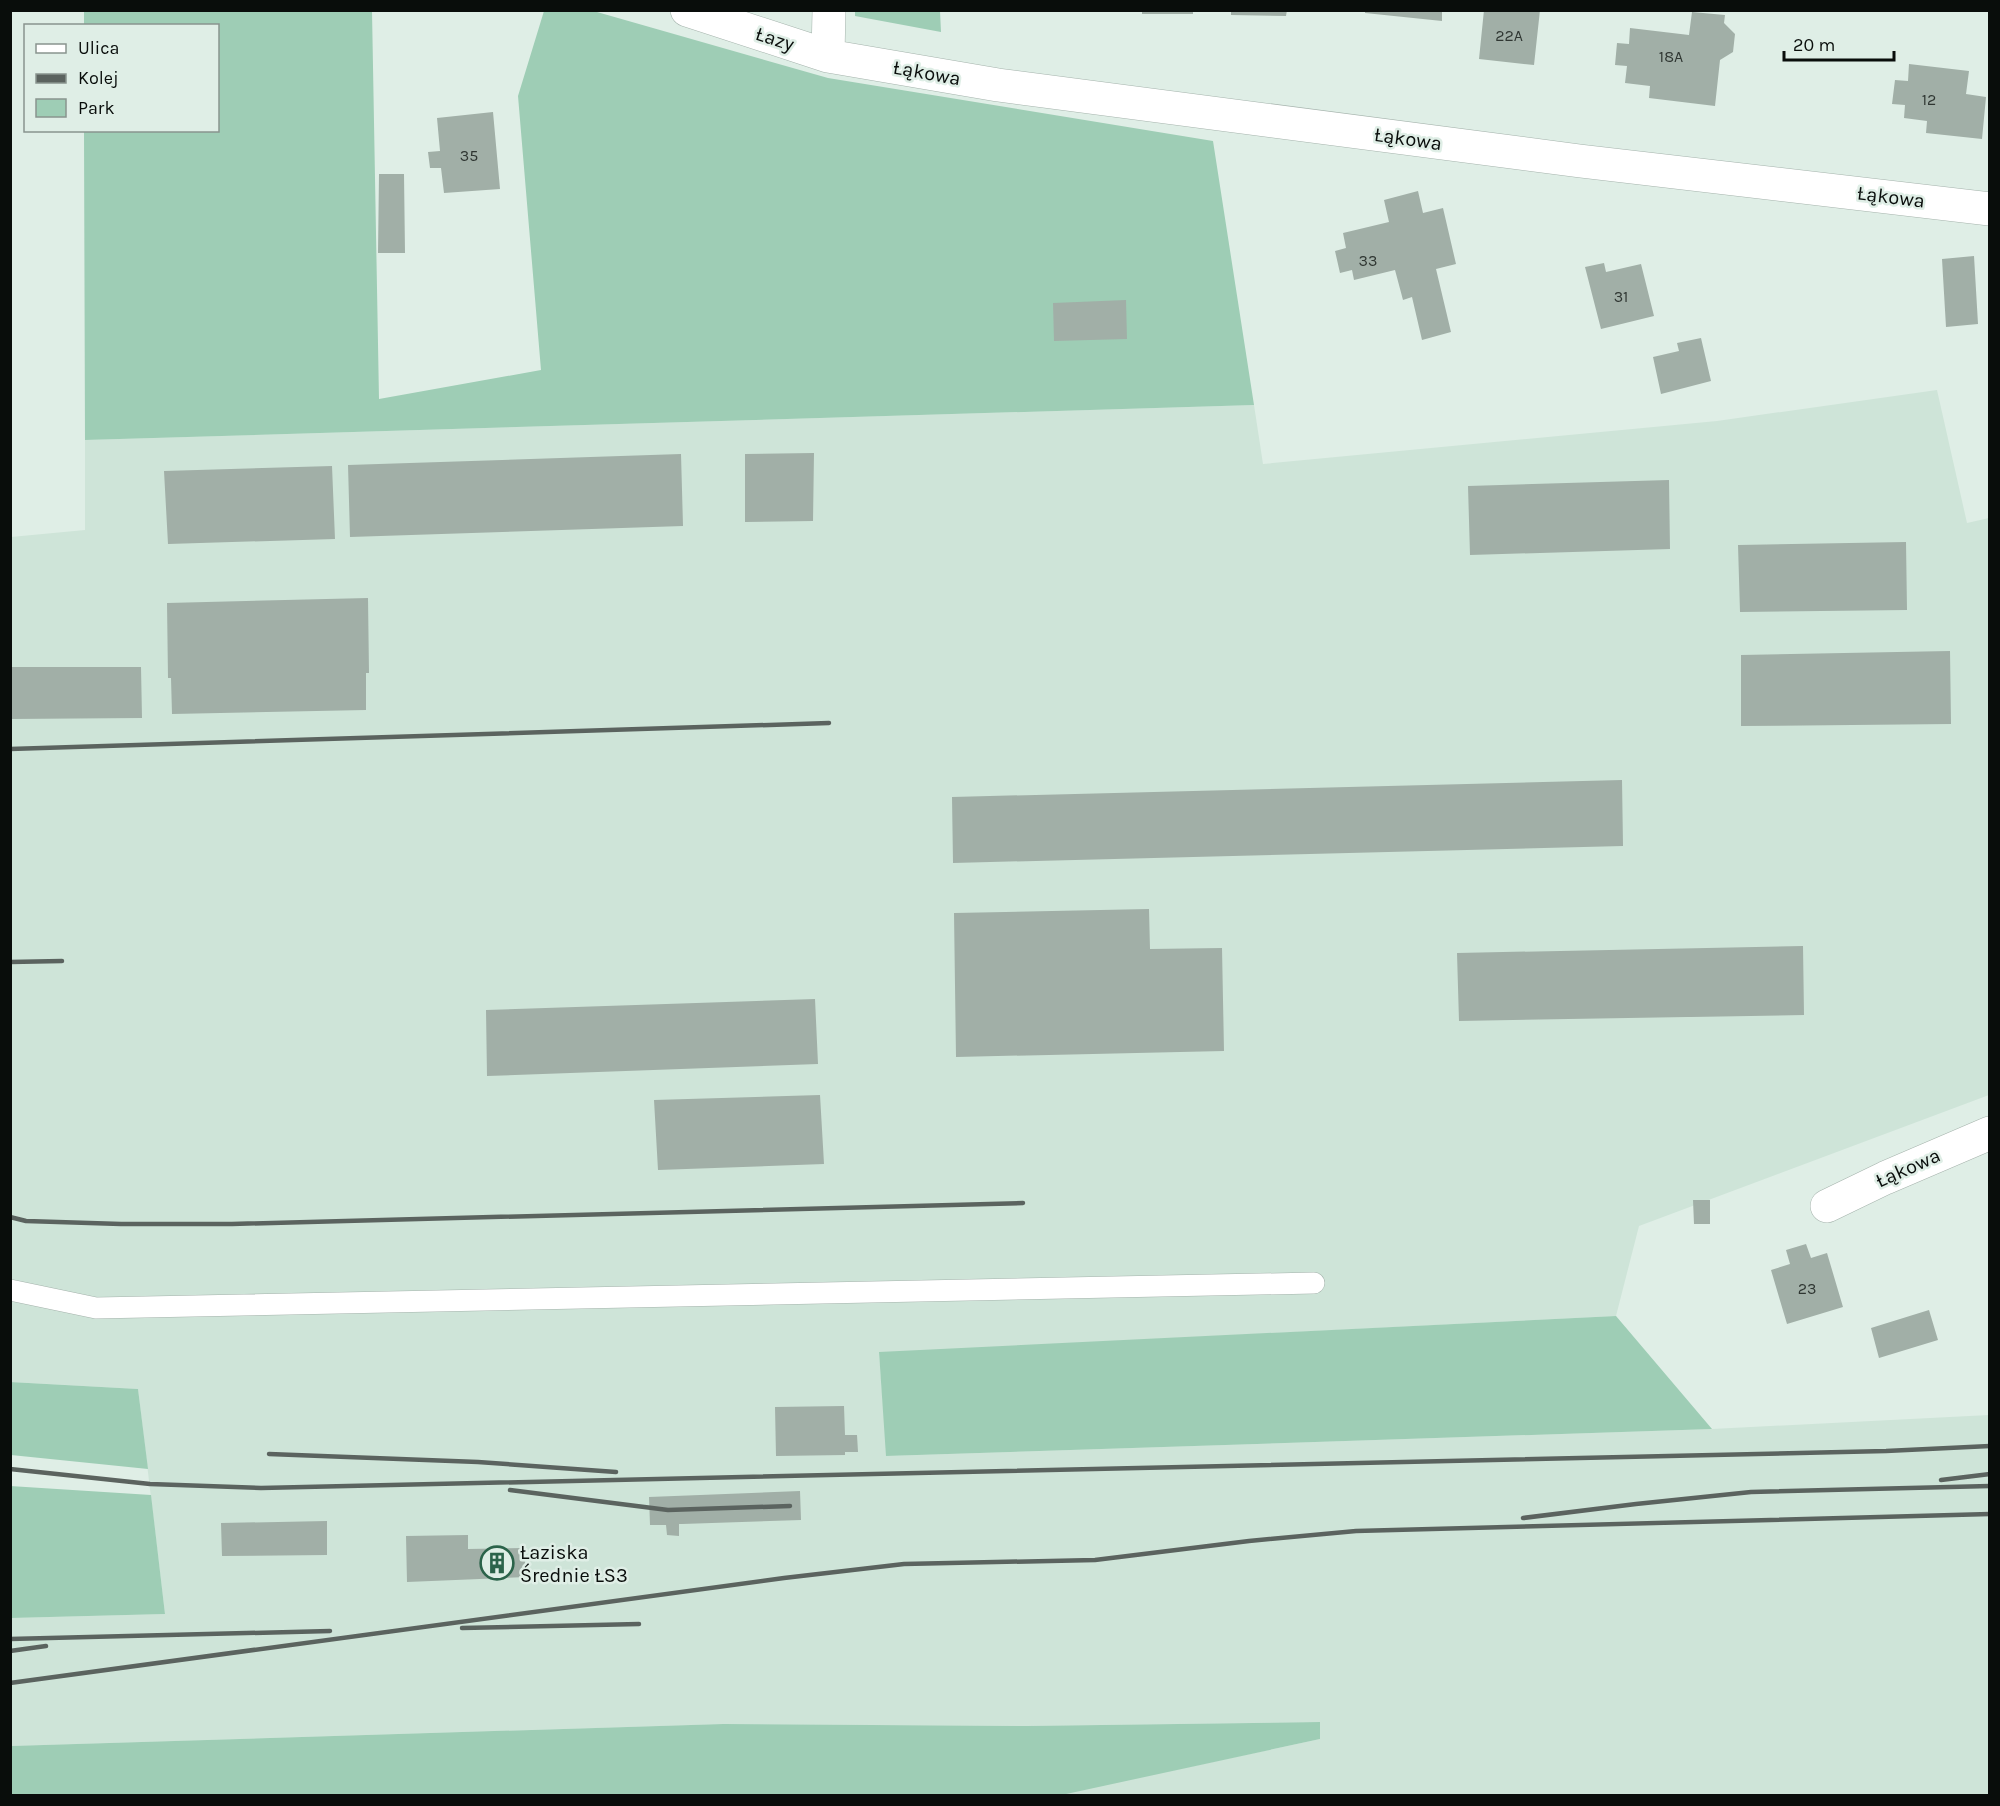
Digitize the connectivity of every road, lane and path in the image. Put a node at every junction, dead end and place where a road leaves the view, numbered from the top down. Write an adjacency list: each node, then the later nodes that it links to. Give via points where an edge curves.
1 (687, 10): 3 (street, Łazy)
2 (829, 10): 3 (street)
3 (828, 56): 4 (street, Łąkowa, via 998,85 1580,161)
4 (1989, 209)
5 (1989, 1134): 6 (street, Łąkowa)
6 (1827, 1206)
7 (1314, 1282): 8 (lane, via 96,1308)
8 (10, 1290)

